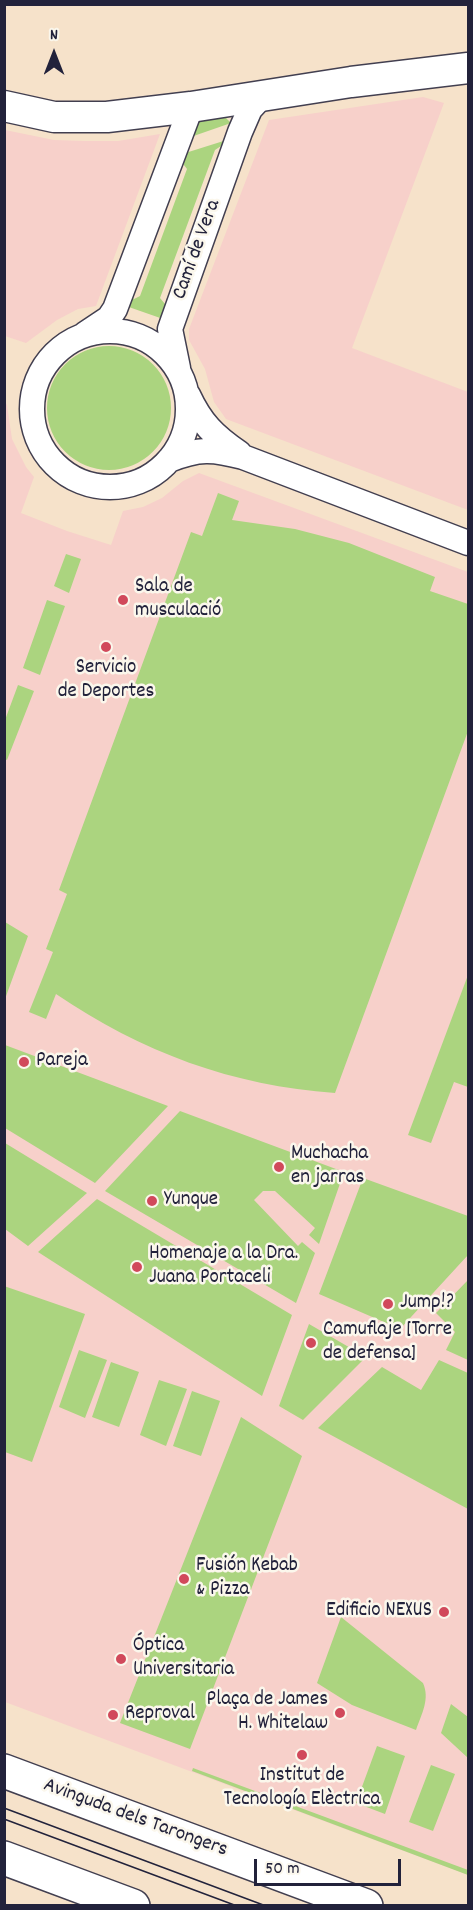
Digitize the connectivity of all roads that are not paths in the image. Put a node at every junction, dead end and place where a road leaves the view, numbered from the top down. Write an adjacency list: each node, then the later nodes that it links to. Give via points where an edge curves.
1 (468, 68): 2 (street)
2 (262, 96): 3 (street); 6 (street, Camí de Vera, via 250,109)
3 (201, 105): 5 (street); 6 (street, via 229,112); 7 (street)
4 (4, 106): 5 (street, via 54,117)
5 (145, 112): 7 (street, via 166,121 174,131)
6 (240, 132): 9 (street, Camí de Vera, via 170,329)
7 (176, 147): 8 (street, via 115,309 109,318)
8 (84, 335): 9 (street, via 127,332 148,340 165,353); 11 (street, via 62,347 47,362 38,380 33,420 50,459 86,483 102,486 138,482)
9 (183, 381): 10 (street, via 197,414 210,431); 11 (street, via 188,416 182,439)
10 (243, 456): 11 (street, via 202,450); 12 (street)
11 (169, 460)
12 (464, 540)
13 (4, 1771): 16 (main road, Avinguda dels Tarongers)
14 (4, 1858): 15 (main road)
15 (133, 1905)
16 (366, 1905)

